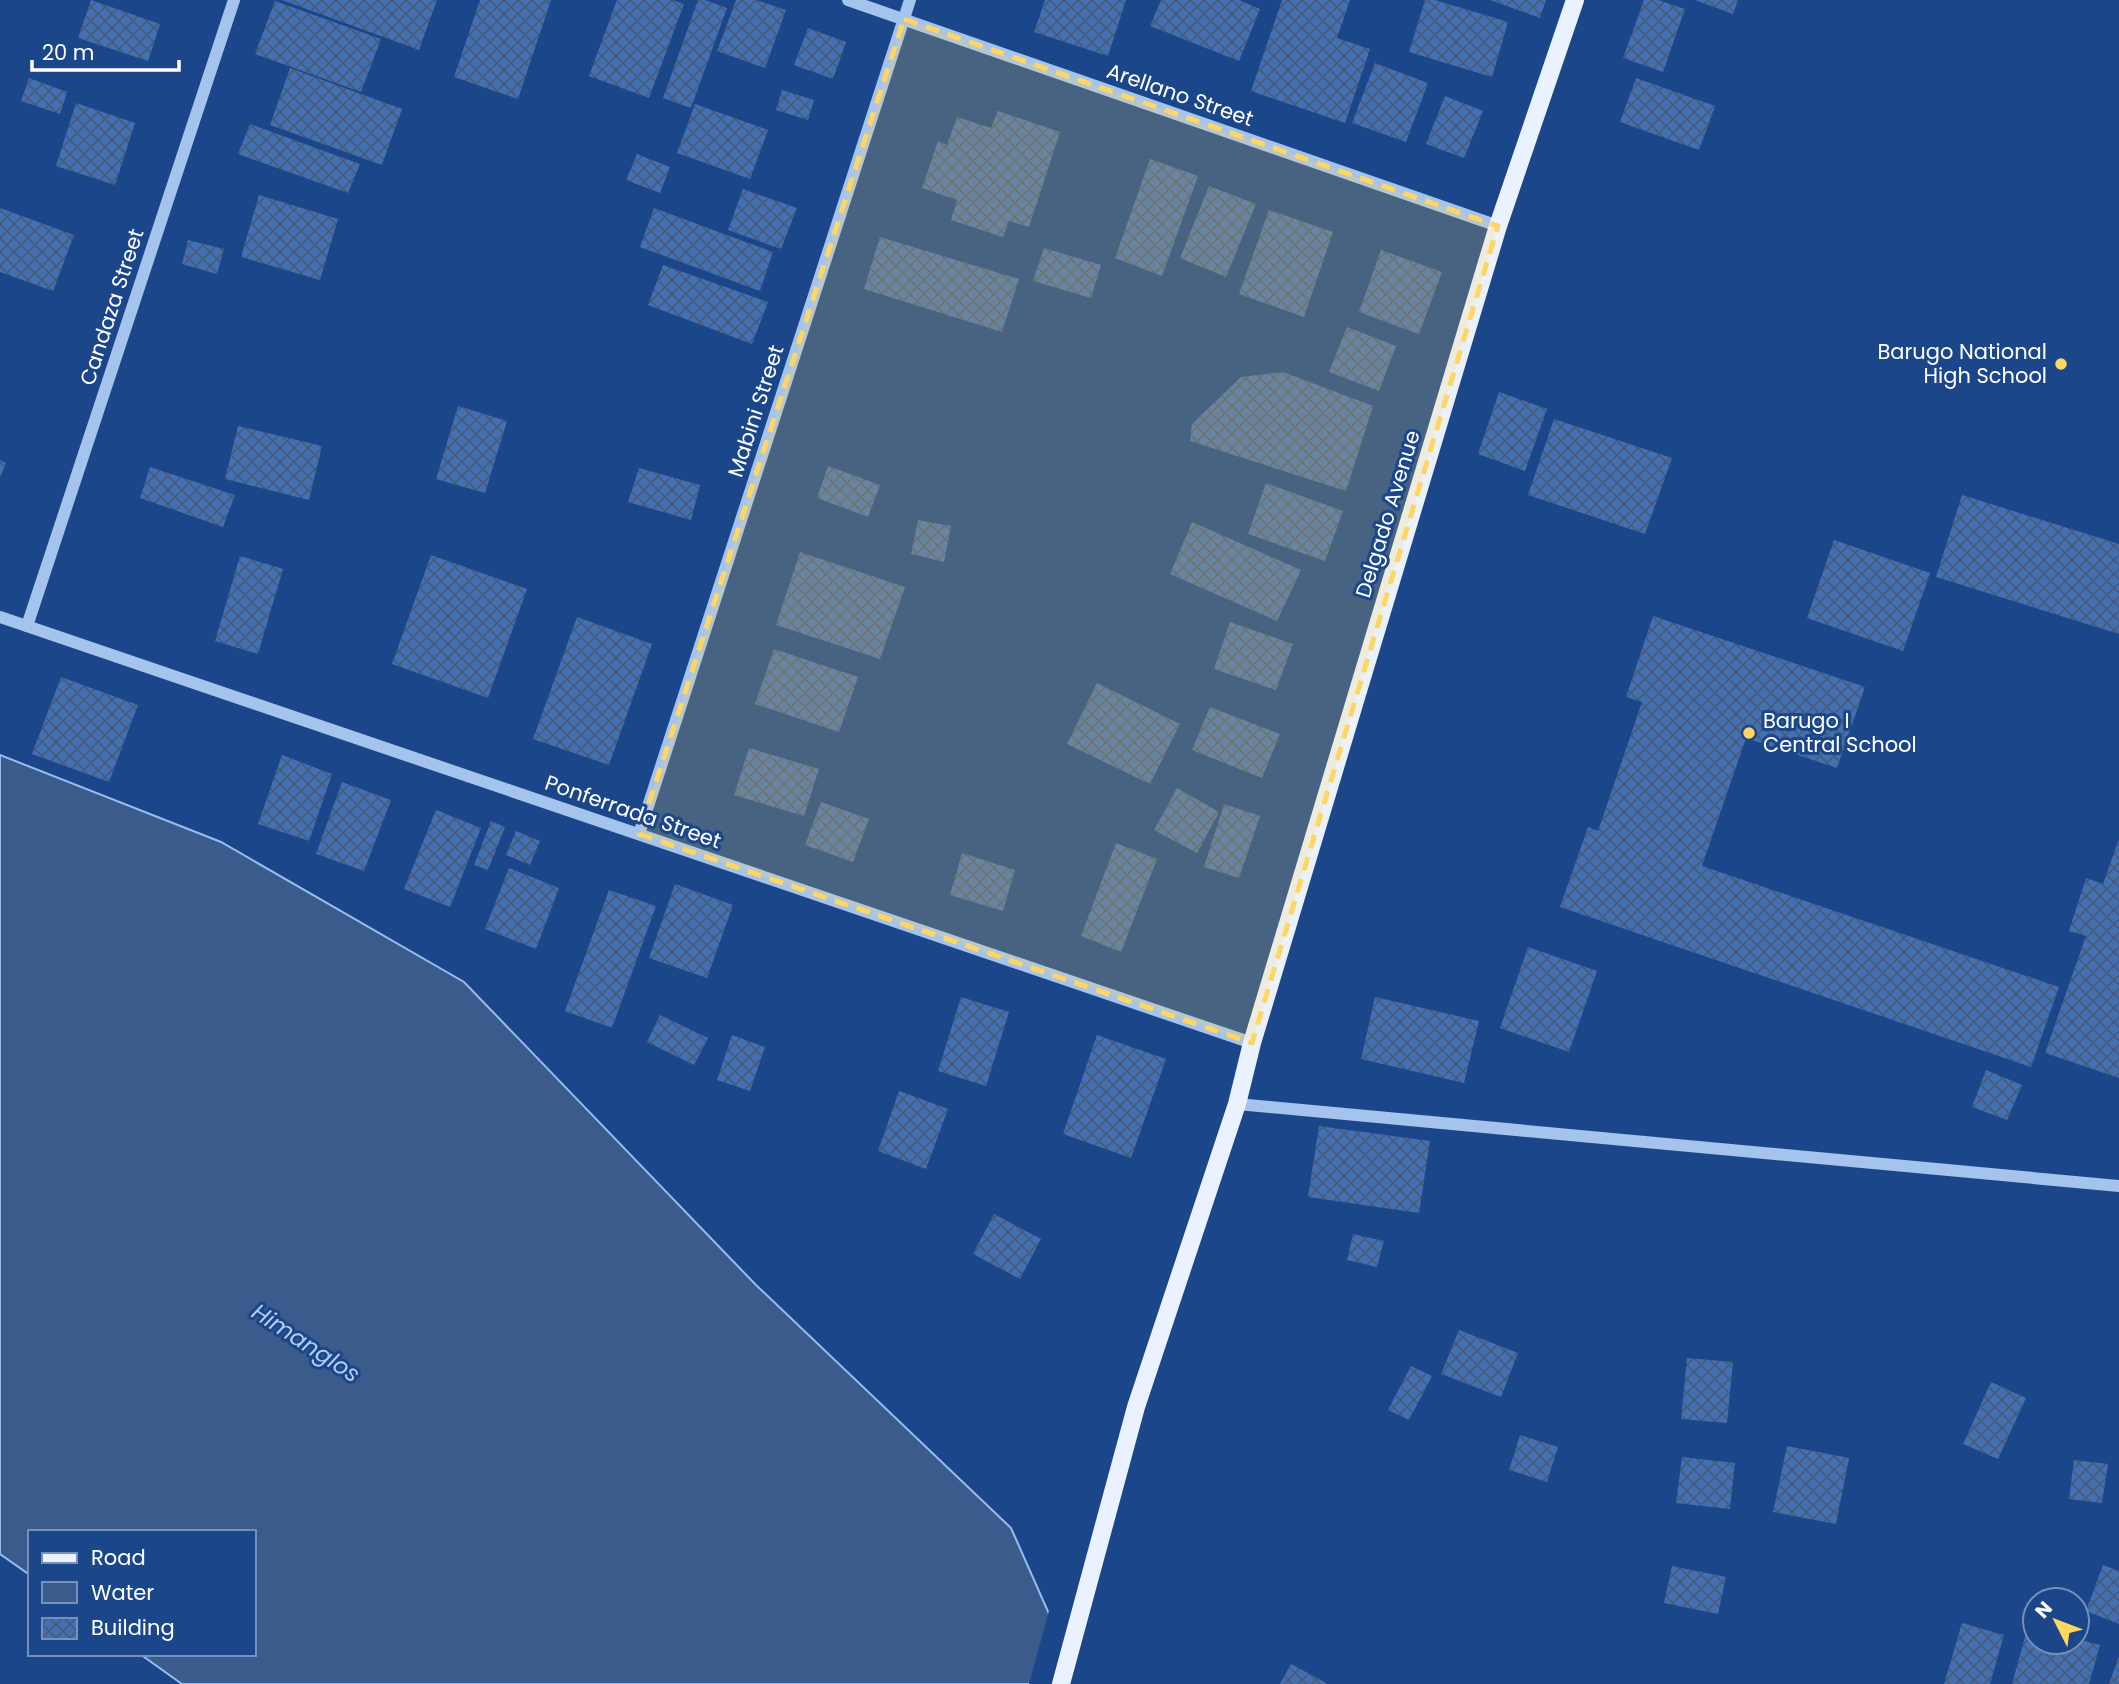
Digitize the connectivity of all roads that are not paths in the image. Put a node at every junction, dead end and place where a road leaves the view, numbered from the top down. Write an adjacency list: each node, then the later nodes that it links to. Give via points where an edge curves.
1 (234, 0): 8 (street, Candaza Street)
2 (848, 0): 5 (street, Arellano Street)
3 (910, 0): 5 (street, Mabini Street)
4 (1574, 0): 6 (main road, Delgado Avenue)
5 (904, 19): 6 (street, Arellano Street); 9 (street, Mabini Street)
6 (1498, 226): 10 (main road, Delgado Avenue)
7 (0, 617): 8 (street, Ponferrada Street)
8 (27, 626): 9 (street, Ponferrada Street)
9 (639, 834): 10 (street, Ponferrada Street)
10 (1252, 1043): 11 (main road, Delgado Avenue)
11 (1237, 1104): 12 (street); 13 (main road, Delgado Avenue, via 1136,1407)
12 (2119, 1186)
13 (1061, 1684)

